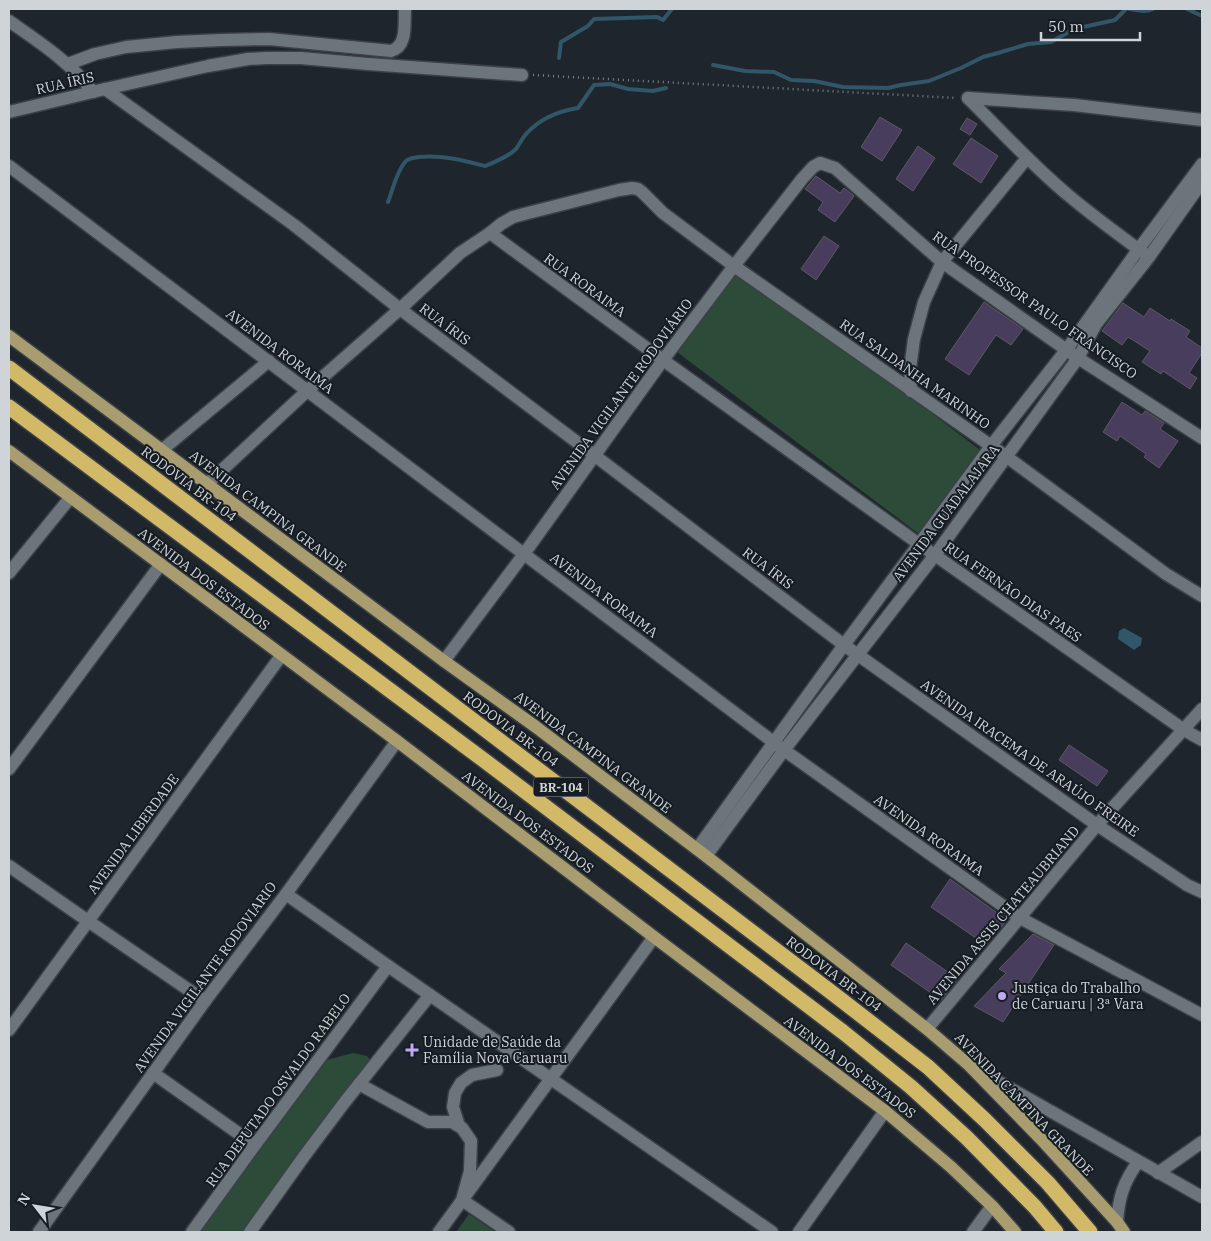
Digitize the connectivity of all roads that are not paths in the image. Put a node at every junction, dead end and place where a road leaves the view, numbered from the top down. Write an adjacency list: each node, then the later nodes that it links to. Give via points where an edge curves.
1 (405, 9): 3 (street, via 402,41 391,51 269,39 169,42 126,47)
2 (9, 21): 3 (street)
3 (68, 64): 5 (street)
4 (522, 75): 5 (street, via 266,58 208,66)
5 (99, 90): 6 (street, RUA ÍRIS); 18 (street, RUA ÍRIS, via 294,225)
6 (9, 112)
7 (1202, 120): 8 (street, via 968,98)
8 (1027, 158): 14 (street); 16 (street)
9 (1202, 164): 14 (street)
10 (9, 166): 23 (street, AVENIDA RORAIMA)
11 (835, 168): 16 (street, RUA PROFESSOR PAULO FRANCISCO); 17 (street, AVENIDA VIGILANTE RODOVIÁRIO, via 820,163 813,167)
12 (1202, 182): 15 (street, AVENIDA GUADALAJARA)
13 (490, 233): 17 (street, RUA SALDANHA MARINHO, via 507,220 524,214 632,188 642,192 663,214); 18 (street, via 460,253); 22 (street, RUA RORAIMA)
14 (1138, 250): 15 (street); 20 (street)
15 (1149, 257): 21 (street, AVENIDA GUADALAJARA, via 1096,324)
16 (942, 262): 20 (street, RUA PROFESSOR PAULO FRANCISCO); 26 (street, via 924,302 914,339)
17 (734, 266): 22 (street, AVENIDA VIGILANTE RODOVIÁRIO); 26 (street, RUA SALDANHA MARINHO)
18 (400, 309): 25 (street); 32 (street, RUA ÍRIS)
19 (9, 336): 30 (main road, AVENIDA CAMPINA GRANDE)
20 (1067, 349): 21 (street, RUA PROFESSOR PAULO FRANCISCO); 29 (street)
21 (1078, 358): 28 (street, RUA PROFESSOR PAULO FRANCISCO); 33 (street, AVENIDA GUADALAJARA)
22 (663, 360): 32 (street, AVENIDA VIGILANTE RODOVIÁRIO); 36 (street, RUA FERNÃO DIAS PAES)
23 (269, 362): 25 (street, AVENIDA RORAIMA); 30 (street)
24 (9, 368): 94 (highway, RODOVIA BR-104 / BR-104, via 928,1068 1048,1183)
25 (307, 391): 34 (street); 37 (street, AVENIDA RORAIMA)
26 (911, 391): 29 (street, RUA SALDANHA MARINHO)
27 (9, 407): 93 (highway, BR-104, via 843,1032 912,1087 967,1138)
28 (1202, 438)
29 (990, 446): 33 (street, RUA SALDANHA MARINHO); 36 (street)
30 (162, 450): 34 (main road, AVENIDA CAMPINA GRANDE)
31 (9, 451): 35 (main road, AVENIDA DOS ESTADOS)
32 (594, 455): 37 (street, AVENIDA VIGILANTE RODOVIÁRIO); 42 (street, RUA ÍRIS)
33 (1006, 457): 38 (street, AVENIDA GUADALAJARA); 41 (street, RUA SALDANHA MARINHO, via 1166,574)
34 (207, 484): 45 (main road, AVENIDA CAMPINA GRANDE)
35 (70, 498): 39 (main road, AVENIDA DOS ESTADOS); 40 (street)
36 (919, 544): 38 (street, RUA FERNÃO DIAS PAES); 42 (street)
37 (524, 554): 45 (street, AVENIDA VIGILANTE RODOVIÁRIO); 50 (street, AVENIDA RORAIMA)
38 (935, 555): 43 (street, AVENIDA GUADALAJARA); 47 (street, RUA FERNÃO DIAS PAES)
39 (161, 564): 44 (main road, AVENIDA DOS ESTADOS); 52 (street)
40 (9, 574)
41 (1202, 596)
42 (844, 645): 43 (street, AVENIDA IRACEMA DE ARAÚJO FREIRE); 50 (street)
43 (858, 655): 51 (street, AVENIDA GUADALAJARA); 53 (street, AVENIDA IRACEMA DE ARAÚJO FREIRE)
44 (281, 656): 49 (main road, AVENIDA DOS ESTADOS); 61 (street, AVENIDA LIBERDADE)
45 (444, 661): 54 (main road, AVENIDA CAMPINA GRANDE)
46 (1202, 709): 47 (street, AVENIDA ASSIS CHATEAUBRIAND)
47 (1184, 730): 48 (street, RUA FERNÃO DIAS PAES); 53 (street, AVENIDA ASSIS CHATEAUBRIAND)
48 (1202, 740)
49 (397, 741): 59 (street, AVENIDA VIGILANTE RODOVIARIO); 62 (main road, AVENIDA DOS ESTADOS)
50 (773, 742): 51 (street, AVENIDA RORAIMA); 54 (street)
51 (784, 750): 54 (street, AVENIDA GUADALAJARA); 60 (street, AVENIDA RORAIMA)
52 (9, 769)
53 (1097, 825): 57 (street, AVENIDA IRACEMA DE ARAÚJO FREIRE); 60 (street, AVENIDA ASSIS CHATEAUBRIAND)
54 (702, 853): 67 (main road, AVENIDA CAMPINA GRANDE)
55 (9, 866): 61 (street)
56 (1202, 882): 57 (street)
57 (1187, 885): 58 (street, AVENIDA IRACEMA DE ARAÚJO FREIRE)
58 (1202, 892)
59 (286, 894): 63 (street); 65 (street, AVENIDA VIGILANTE RODOVIARIO)
60 (1020, 918): 66 (street, AVENIDA RORAIMA); 67 (street, AVENIDA ASSIS CHATEAUBRIAND)
61 (88, 921): 65 (street); 68 (street, AVENIDA LIBERDADE)
62 (654, 938): 72 (street); 74 (main road, AVENIDA DOS ESTADOS)
63 (388, 966): 64 (street); 77 (street, RUA DEPUTADO OSVALDO RABELO)
64 (430, 995): 72 (street); 73 (street)
65 (206, 1001): 71 (street, AVENIDA VIGILANTE RODOVIARIO)
66 (1202, 1015)
67 (927, 1029): 69 (main road, AVENIDA CAMPINA GRANDE)
68 (9, 1030)
69 (969, 1065): 78 (street); 83 (main road, AVENIDA CAMPINA GRANDE)
70 (497, 1070): 75 (street, via 472,1075 461,1083 455,1093 453,1107)
71 (153, 1073): 77 (street); 84 (street, AVENIDA VIGILANTE RODOVIARIO)
72 (552, 1079): 81 (street); 89 (street)
73 (359, 1084): 75 (street, via 428,1122 452,1122); 86 (street)
74 (885, 1111): 82 (main road, AVENIDA DOS ESTADOS); 90 (street)
75 (459, 1126): 81 (street, via 471,1141 470,1171)
76 (1202, 1142): 79 (street)
77 (254, 1145): 85 (street, RUA DEPUTADO OSVALDO RABELO)
78 (1138, 1162): 79 (street); 83 (street, via 1122,1189 1118,1205)
79 (1158, 1173): 80 (street)
80 (1202, 1198)
81 (462, 1200): 87 (street); 88 (street)
82 (992, 1206): 91 (street); 92 (main road, AVENIDA DOS ESTADOS)
83 (1120, 1227)
84 (39, 1232)
85 (192, 1232)
86 (250, 1232)
87 (439, 1232)
88 (509, 1232)
89 (772, 1232)
90 (799, 1232)
91 (973, 1232)
92 (1015, 1232)
93 (1056, 1232)
94 (1090, 1232)

